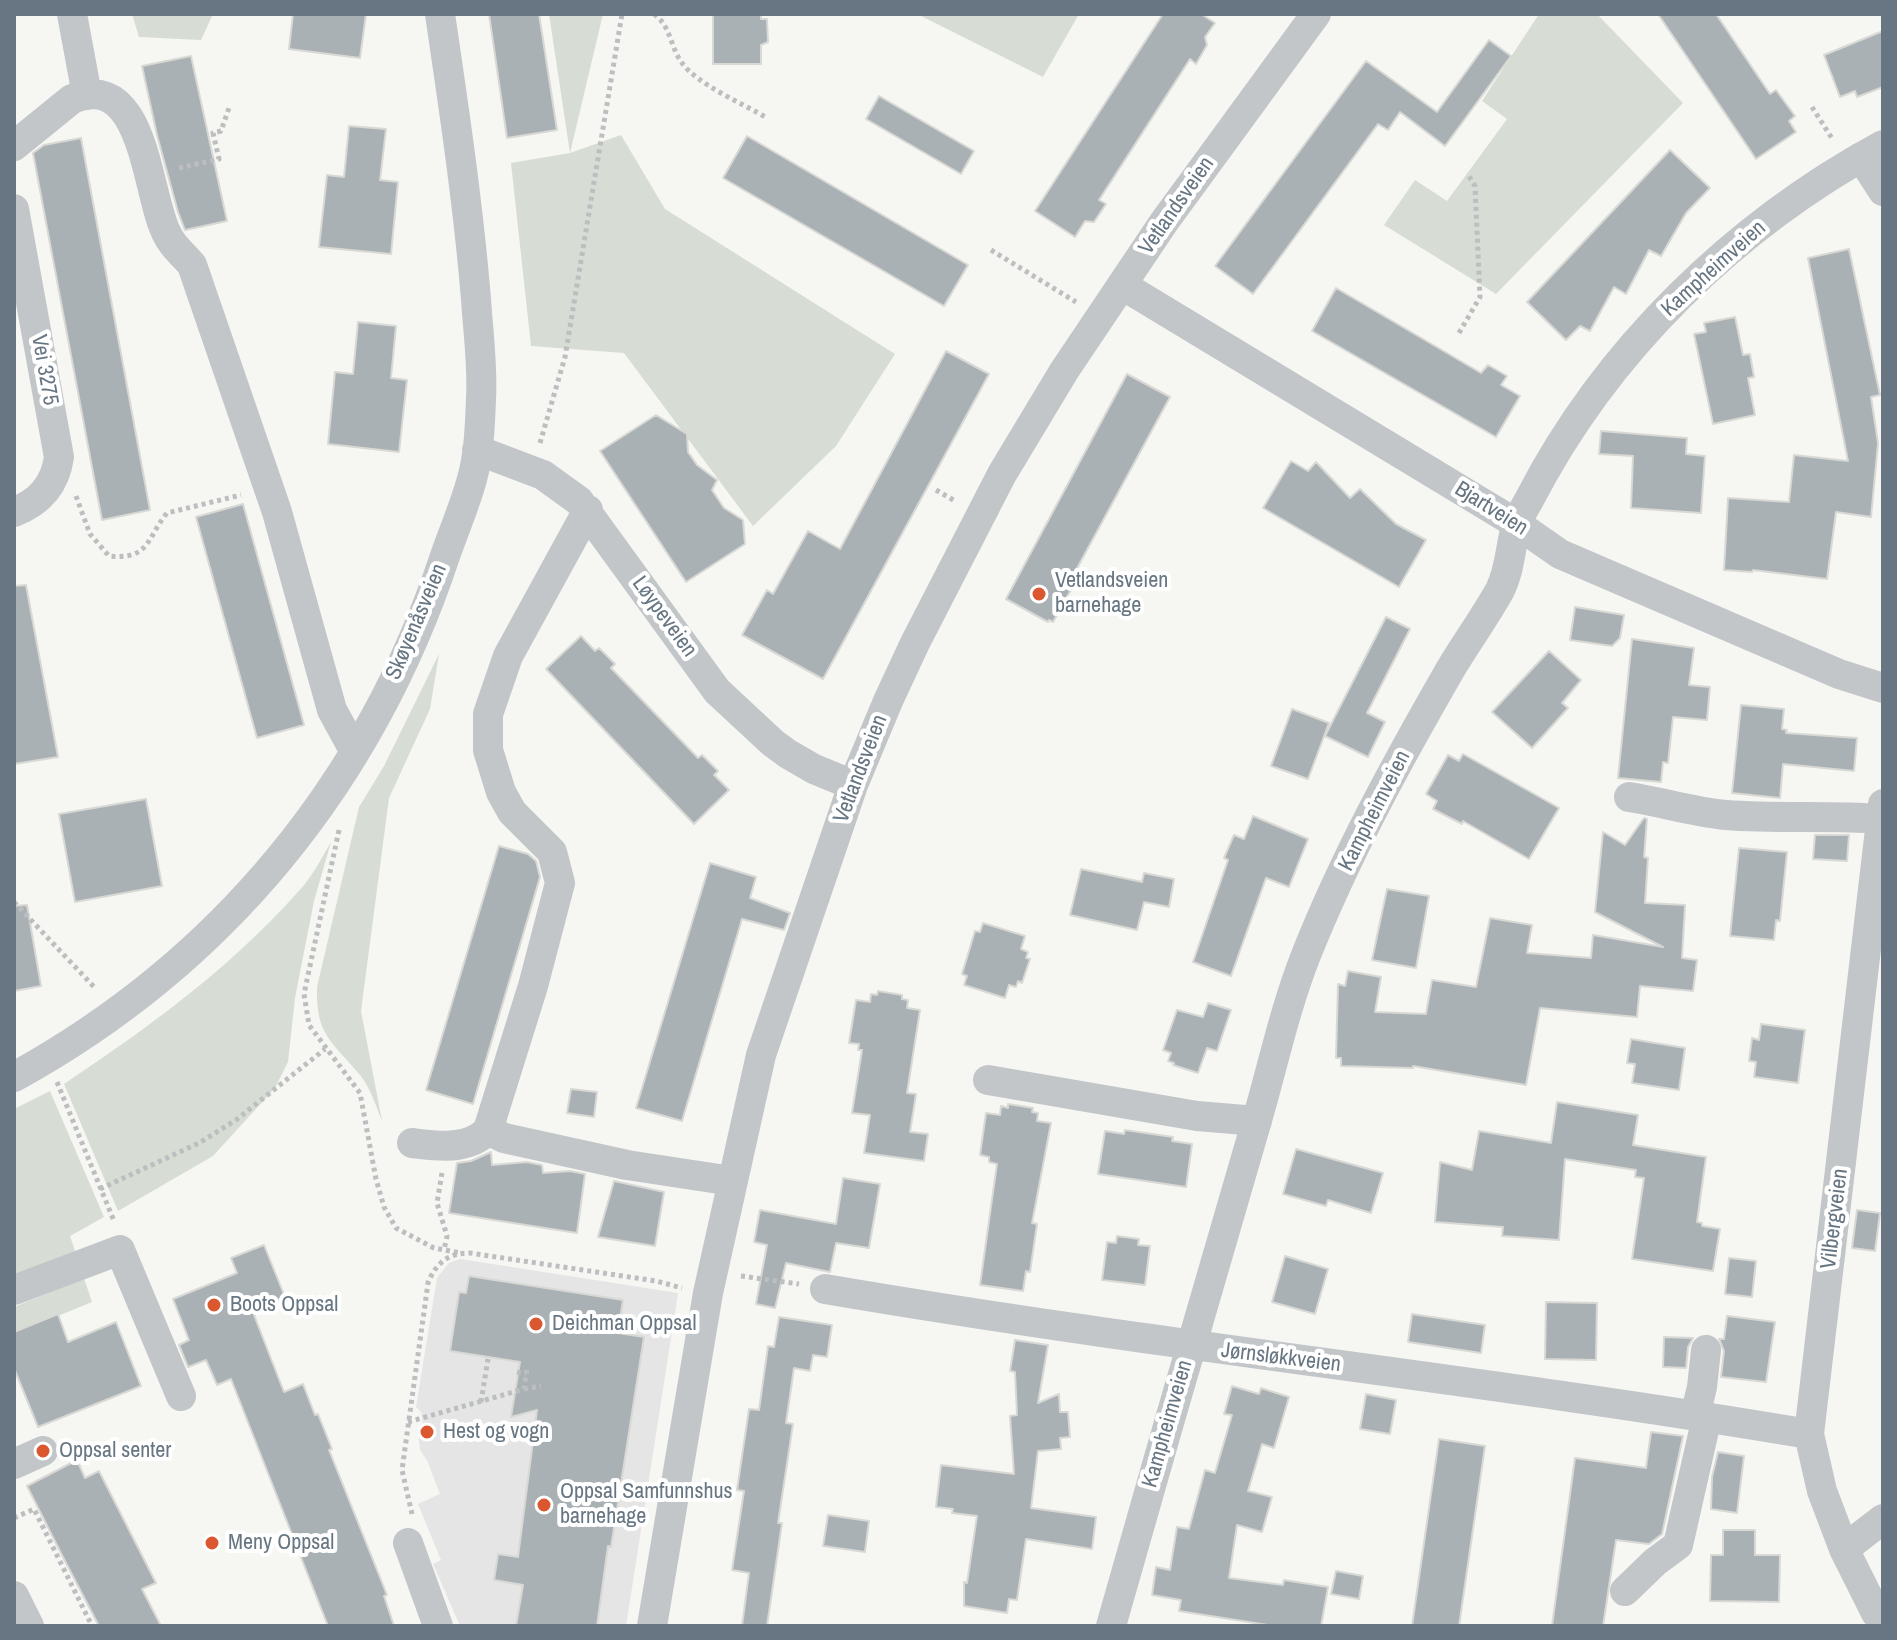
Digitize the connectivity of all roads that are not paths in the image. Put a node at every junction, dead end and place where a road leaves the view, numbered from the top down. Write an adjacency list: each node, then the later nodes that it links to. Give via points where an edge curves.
1 (72, 14): 4 (street)
2 (440, 14): 10 (street, Skøyenåsveien, via 470,227 482,395)
3 (1316, 14): 9 (street, Vetlandsveien)
4 (87, 95): 5 (street, via 72,99); 15 (street, via 110,97 134,129 167,236 192,265 269,488)
5 (14, 146)
6 (1864, 156): 7 (street); 13 (street, Kampheimveien, via 1778,211 1666,310 1585,406)
7 (1883, 191)
8 (14, 209): 12 (street, Vei 3275, via 59,457 48,489)
9 (1122, 285): 13 (street, Bjartveien); 16 (street, Vetlandsveien, via 1002,474 915,643)
10 (477, 450): 11 (street, Løypeveien, via 543,475); 15 (street, Skøyenåsveien, via 430,601)
11 (588, 510): 16 (street, Løypeveien, via 717,691 780,749); 22 (street, via 508,656 488,714 488,750 501,792 512,812 552,852 560,883)
12 (14, 512)
13 (1517, 524): 14 (street, Bjartveien, via 1560,554); 21 (street, Kampheimveien, via 1500,588 1391,778 1308,949)
14 (1883, 688)
15 (348, 763): 19 (street, Skøyenåsveien, via 283,855 225,919 127,1006)
16 (853, 785): 24 (street, Vetlandsveien, via 761,1055)
17 (1629, 797): 18 (street, via 1731,815)
18 (1882, 812): 31 (street, Vilbergveien)
19 (14, 1077)
20 (988, 1080): 21 (street, via 1197,1116)
21 (1257, 1121): 27 (street, Kampheimveien)
22 (488, 1130): 23 (street, via 469,1142 446,1146); 24 (street, via 627,1165)
23 (412, 1143)
24 (732, 1181): 42 (street, Vetlandsveien)
25 (825, 1289): 27 (street, Jørnsløkkveien)
26 (14, 1290): 29 (street, via 120,1250)
27 (1190, 1346): 30 (street, Jørnsløkkveien); 43 (street, Kampheimveien)
28 (1706, 1350): 30 (street)
29 (181, 1396)
30 (1701, 1416): 31 (street, Jørnsløkkveien); 37 (street, via 1678,1545)
31 (1809, 1434): 36 (street, Vilbergveien, via 1822,1491)
32 (43, 1451): 33 (street)
33 (14, 1464)
34 (1883, 1519): 36 (street)
35 (408, 1543): 41 (street)
36 (1844, 1549): 39 (street, Vilbergveien)
37 (1625, 1591)
38 (14, 1596): 40 (street)
39 (1883, 1620)
40 (29, 1626)
41 (438, 1626)
42 (652, 1626)
43 (1111, 1626)

